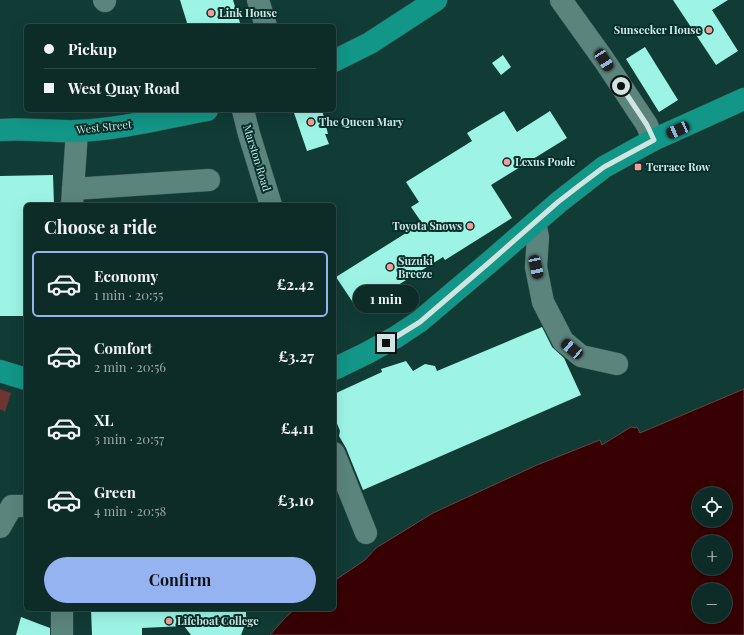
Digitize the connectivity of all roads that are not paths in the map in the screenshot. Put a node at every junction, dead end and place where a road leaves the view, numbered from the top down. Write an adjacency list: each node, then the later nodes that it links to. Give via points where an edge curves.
1 (258, 0): 4 (street)
2 (436, 0): 5 (highway, via 370,43)
3 (561, 0): 11 (street, via 604,60 647,125)
4 (265, 24)
5 (336, 60)
6 (744, 100): 11 (highway)
7 (197, 112): 10 (highway, West Street, via 122,127)
8 (244, 112): 14 (street, Marston Road)
9 (0, 130): 10 (highway, West Street)
10 (77, 131): 13 (street)
11 (654, 140): 15 (highway, via 594,175)
12 (208, 180): 13 (street)
13 (72, 197)
14 (270, 203)
15 (535, 223): 16 (street, via 538,238 536,267 543,302 563,341 581,356); 17 (highway, via 420,322)
16 (617, 364)
17 (336, 368)
18 (0, 371): 19 (highway)
19 (24, 378)
20 (336, 459): 23 (street)
21 (13, 506): 22 (street)
22 (0, 527)
23 (366, 534)
24 (62, 611): 25 (street)
25 (62, 635)

